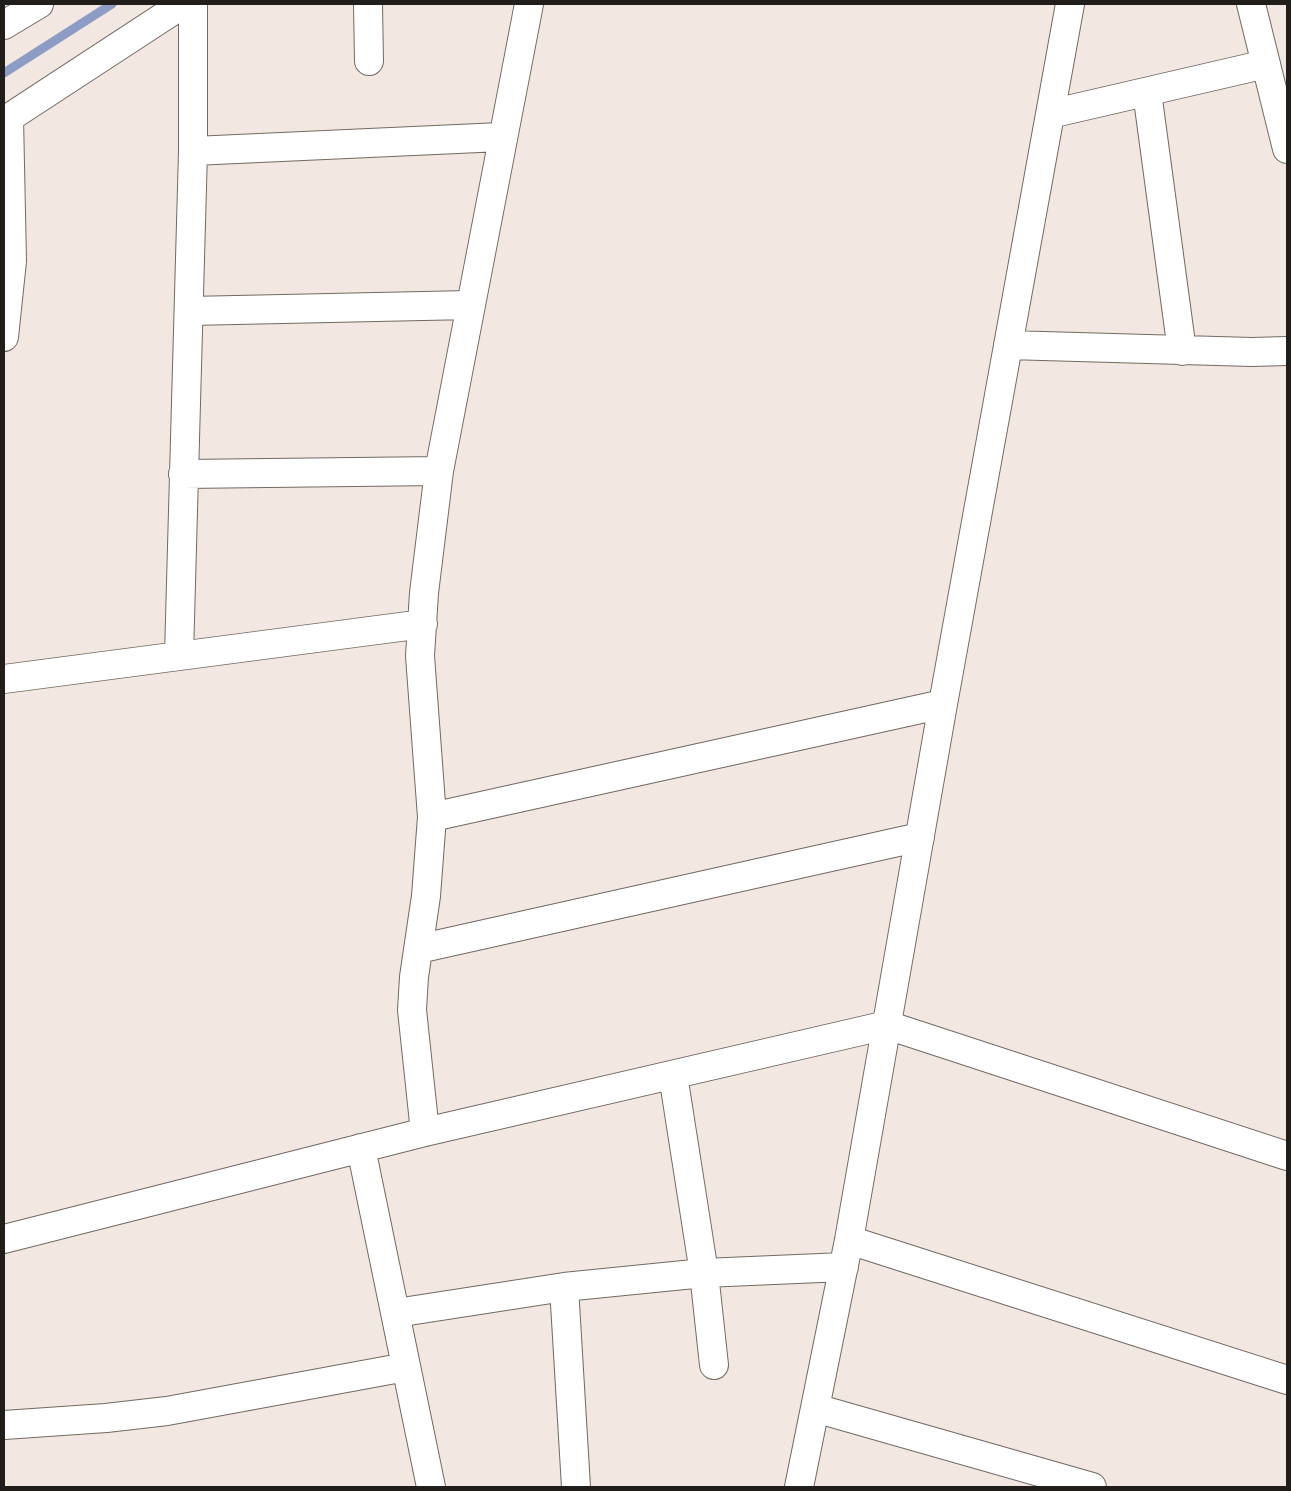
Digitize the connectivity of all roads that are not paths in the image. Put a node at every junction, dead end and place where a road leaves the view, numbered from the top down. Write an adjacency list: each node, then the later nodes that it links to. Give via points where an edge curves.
1 (39, 4): 8 (street)
2 (183, 4): 13 (street)
3 (193, 4): 16 (street)
4 (368, 4): 9 (street)
5 (529, 4): 14 (street)
6 (1070, 4): 12 (street)
7 (1251, 4): 10 (street)
8 (4, 25)
9 (369, 61)
10 (1266, 64): 11 (street); 15 (street)
11 (1147, 92): 12 (street); 21 (street)
12 (1050, 114): 20 (street)
13 (6, 119): 19 (street, via 12,261)
14 (502, 137): 16 (street); 17 (street)
15 (1287, 149)
16 (193, 151): 18 (street)
17 (470, 305): 18 (street); 23 (street)
18 (189, 311): 24 (street)
19 (4, 337)
20 (1008, 345): 21 (street); 28 (street)
21 (1182, 350): 22 (street)
22 (1287, 351)
23 (439, 471): 24 (street); 25 (street)
24 (183, 474): 26 (street)
25 (423, 624): 26 (street); 29 (street, via 420,656)
26 (179, 655): 27 (street)
27 (4, 679)
28 (943, 704): 29 (street); 30 (street)
29 (432, 817): 31 (street)
30 (920, 837): 31 (street); 32 (street)
31 (418, 949): 34 (street, via 412,1010)
32 (887, 1025): 33 (street); 36 (street); 38 (street)
33 (673, 1075): 34 (street); 40 (street)
34 (425, 1132): 35 (street)
35 (361, 1148): 37 (street); 42 (street)
36 (1287, 1156)
37 (4, 1239)
38 (849, 1240): 39 (street); 45 (street)
39 (844, 1267): 40 (street); 46 (street)
40 (704, 1273): 41 (street); 43 (street)
41 (564, 1287): 42 (street); 49 (street)
42 (396, 1313): 44 (street)
43 (714, 1365)
44 (406, 1366): 47 (street, via 167,1411); 48 (street)
45 (1287, 1380)
46 (815, 1408): 50 (street); 51 (street)
47 (4, 1426)
48 (431, 1487)
49 (576, 1487)
50 (799, 1487)
51 (1092, 1487)

